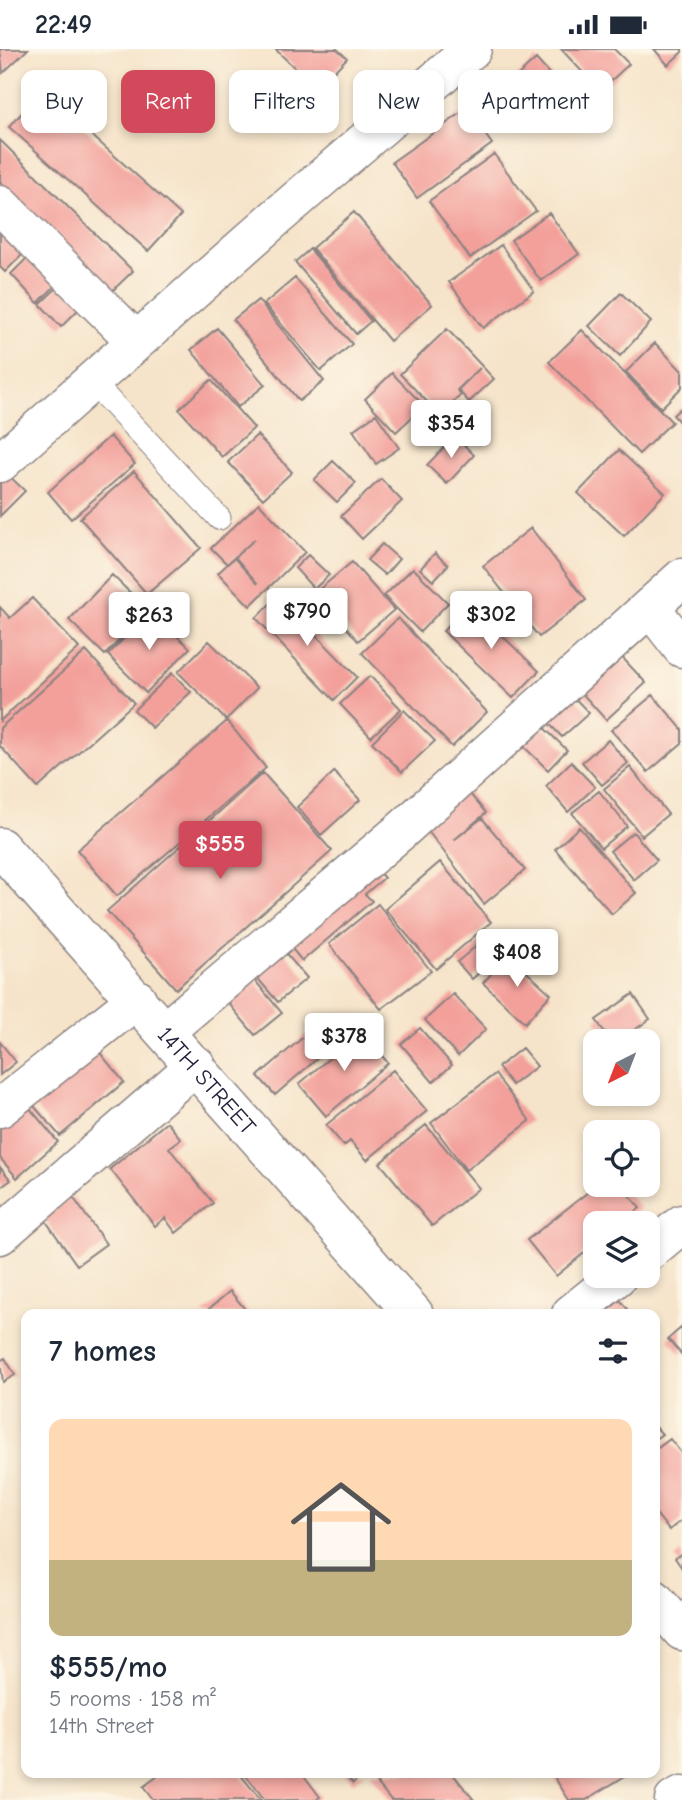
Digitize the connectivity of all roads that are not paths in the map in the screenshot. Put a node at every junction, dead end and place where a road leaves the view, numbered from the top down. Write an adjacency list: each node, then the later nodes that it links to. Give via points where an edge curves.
1 (472, 49): 3 (street)
2 (0, 205): 3 (street)
3 (136, 341): 4 (street)
4 (92, 382): 5 (street); 6 (lane)
5 (0, 463)
6 (219, 518)
7 (682, 578): 8 (street)
8 (650, 607): 9 (street); 12 (street, via 402,830)
9 (682, 648)
10 (0, 847): 11 (street, 14TH STREET)
11 (137, 999): 12 (street, 14TH STREET); 14 (street)
12 (165, 1031): 13 (street, 14TH STREET)
13 (196, 1065): 16 (street); 19 (street, 14TH STREET)
14 (0, 1108)
15 (682, 1224): 17 (street)
16 (0, 1235)
17 (660, 1242)
18 (603, 1288): 20 (street)
19 (410, 1309)
20 (577, 1309)
21 (660, 1606): 22 (street)
22 (682, 1631)
23 (682, 1795): 24 (street)
24 (674, 1800)

